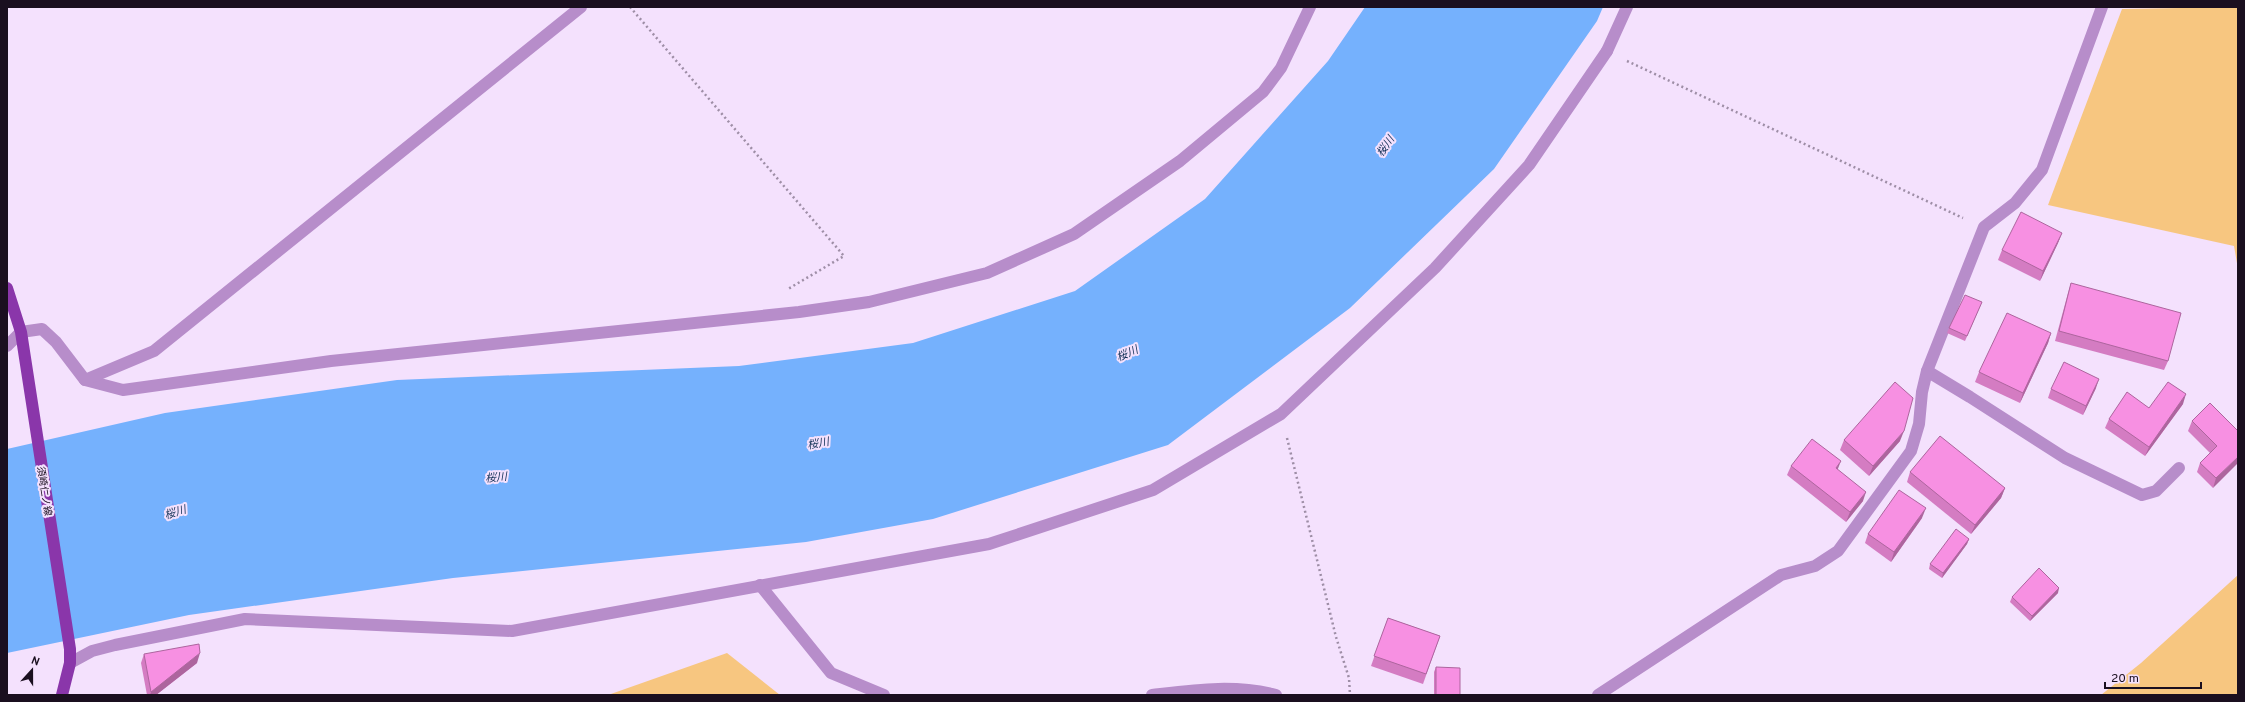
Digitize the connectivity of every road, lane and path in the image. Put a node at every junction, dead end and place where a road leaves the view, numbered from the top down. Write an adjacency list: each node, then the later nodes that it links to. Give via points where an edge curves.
1 (581, 7): 13 (street, via 154,351)
2 (630, 7): 9 (path, via 844,256)
3 (1310, 7): 13 (street, via 1281,68 1262,92 1180,161 1074,234 987,273 869,302 799,312 331,361 123,390)
4 (1628, 7): 6 (street)
5 (2102, 7): 7 (street, via 2042,170 2015,203)
6 (1607, 51): 7 (path); 14 (street, via 1529,165 1435,268)
7 (1984, 227): 12 (street)
8 (7, 288): 10 (main road, 須崎仁ノ線)
9 (785, 291)
10 (21, 332): 11 (street); 13 (street, via 42,329 56,342); 17 (main road, 須崎仁ノ線, via 70,649)
11 (7, 346)
12 (1926, 371): 15 (street, via 2064,458 2142,495 2156,491); 23 (street, via 1919,424 1911,451 1838,551 1815,566 1781,575)
13 (85, 380)
14 (1281, 414): 16 (street, via 1153,490 989,544); 22 (path, via 1336,637 1349,678)
15 (2179, 468)
16 (760, 585): 17 (street, via 512,631 245,620 115,645 92,652); 19 (street, via 831,673)
17 (70, 663): 18 (main road, 須崎仁ノ線)
18 (62, 695)
19 (884, 695)
20 (1152, 695): 21 (street, via 1209,688 1254,689)
21 (1276, 695)
22 (1350, 695)
23 (1598, 695)

